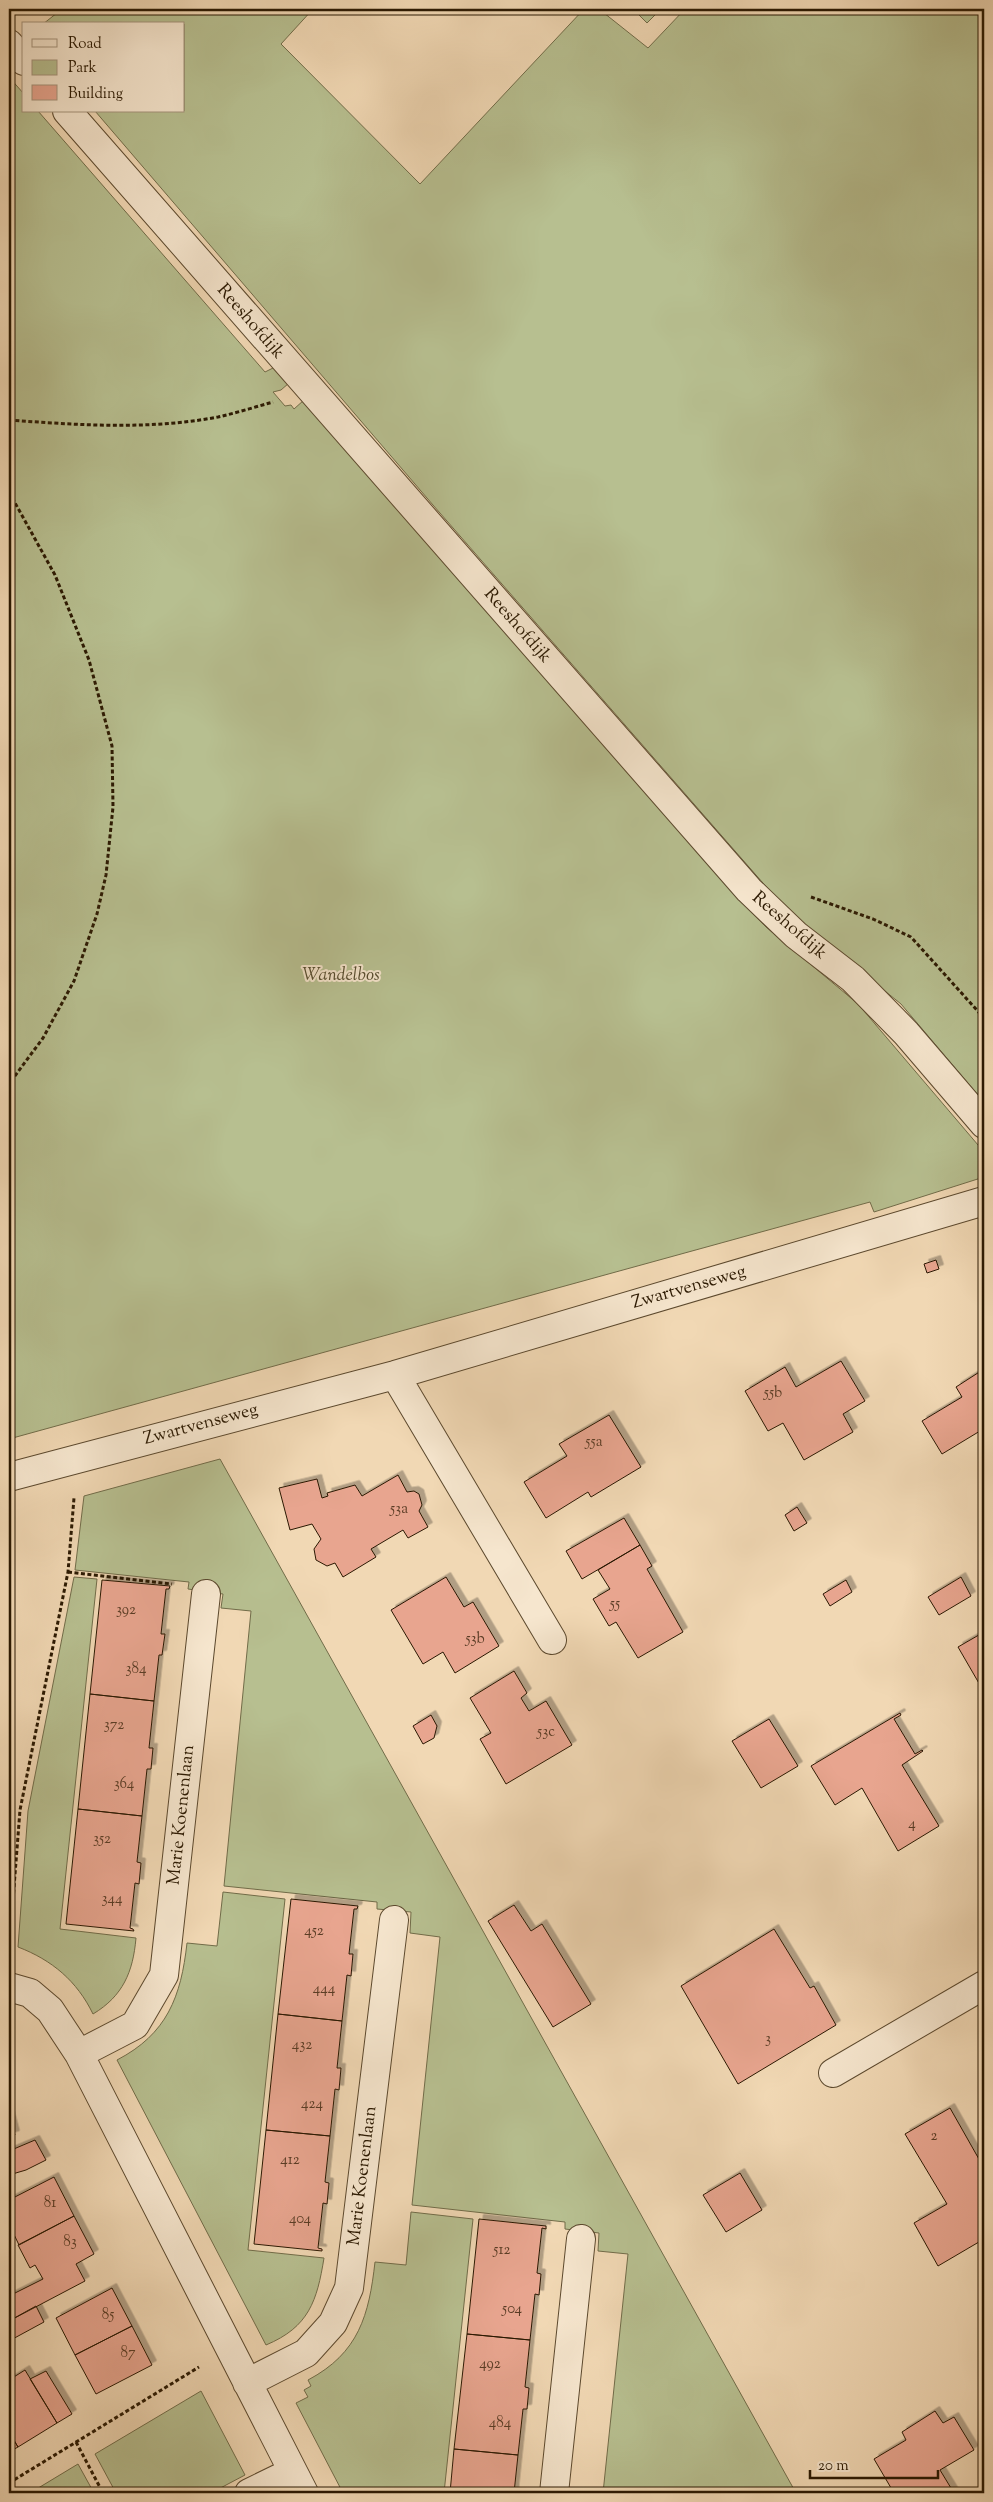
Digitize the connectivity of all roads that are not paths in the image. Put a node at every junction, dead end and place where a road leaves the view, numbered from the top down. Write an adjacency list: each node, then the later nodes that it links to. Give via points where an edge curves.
1 (9, 44): 2 (street)
2 (22, 59)
3 (69, 112): 4 (street, Reeshofdijk, via 749,890 796,935 853,979 906,1033)
4 (984, 1124)
5 (984, 1202): 6 (street, Zwartvenseweg)
6 (394, 1375): 7 (street, Zwartvenseweg); 9 (street)
7 (9, 1477)
8 (206, 1594): 13 (street, Marie Koenenlaan, via 164,1975 135,2025)
9 (552, 1640)
10 (394, 1920): 16 (street, Marie Koenenlaan, via 349,2288 333,2323 306,2353)
11 (984, 1985): 14 (street)
12 (9, 1987): 13 (street, via 30,1993 50,2010)
13 (79, 2054): 16 (street)
14 (833, 2073)
15 (581, 2239): 19 (street)
16 (247, 2383): 17 (street)
17 (298, 2482): 18 (street)
18 (249, 2493)
19 (554, 2493)

